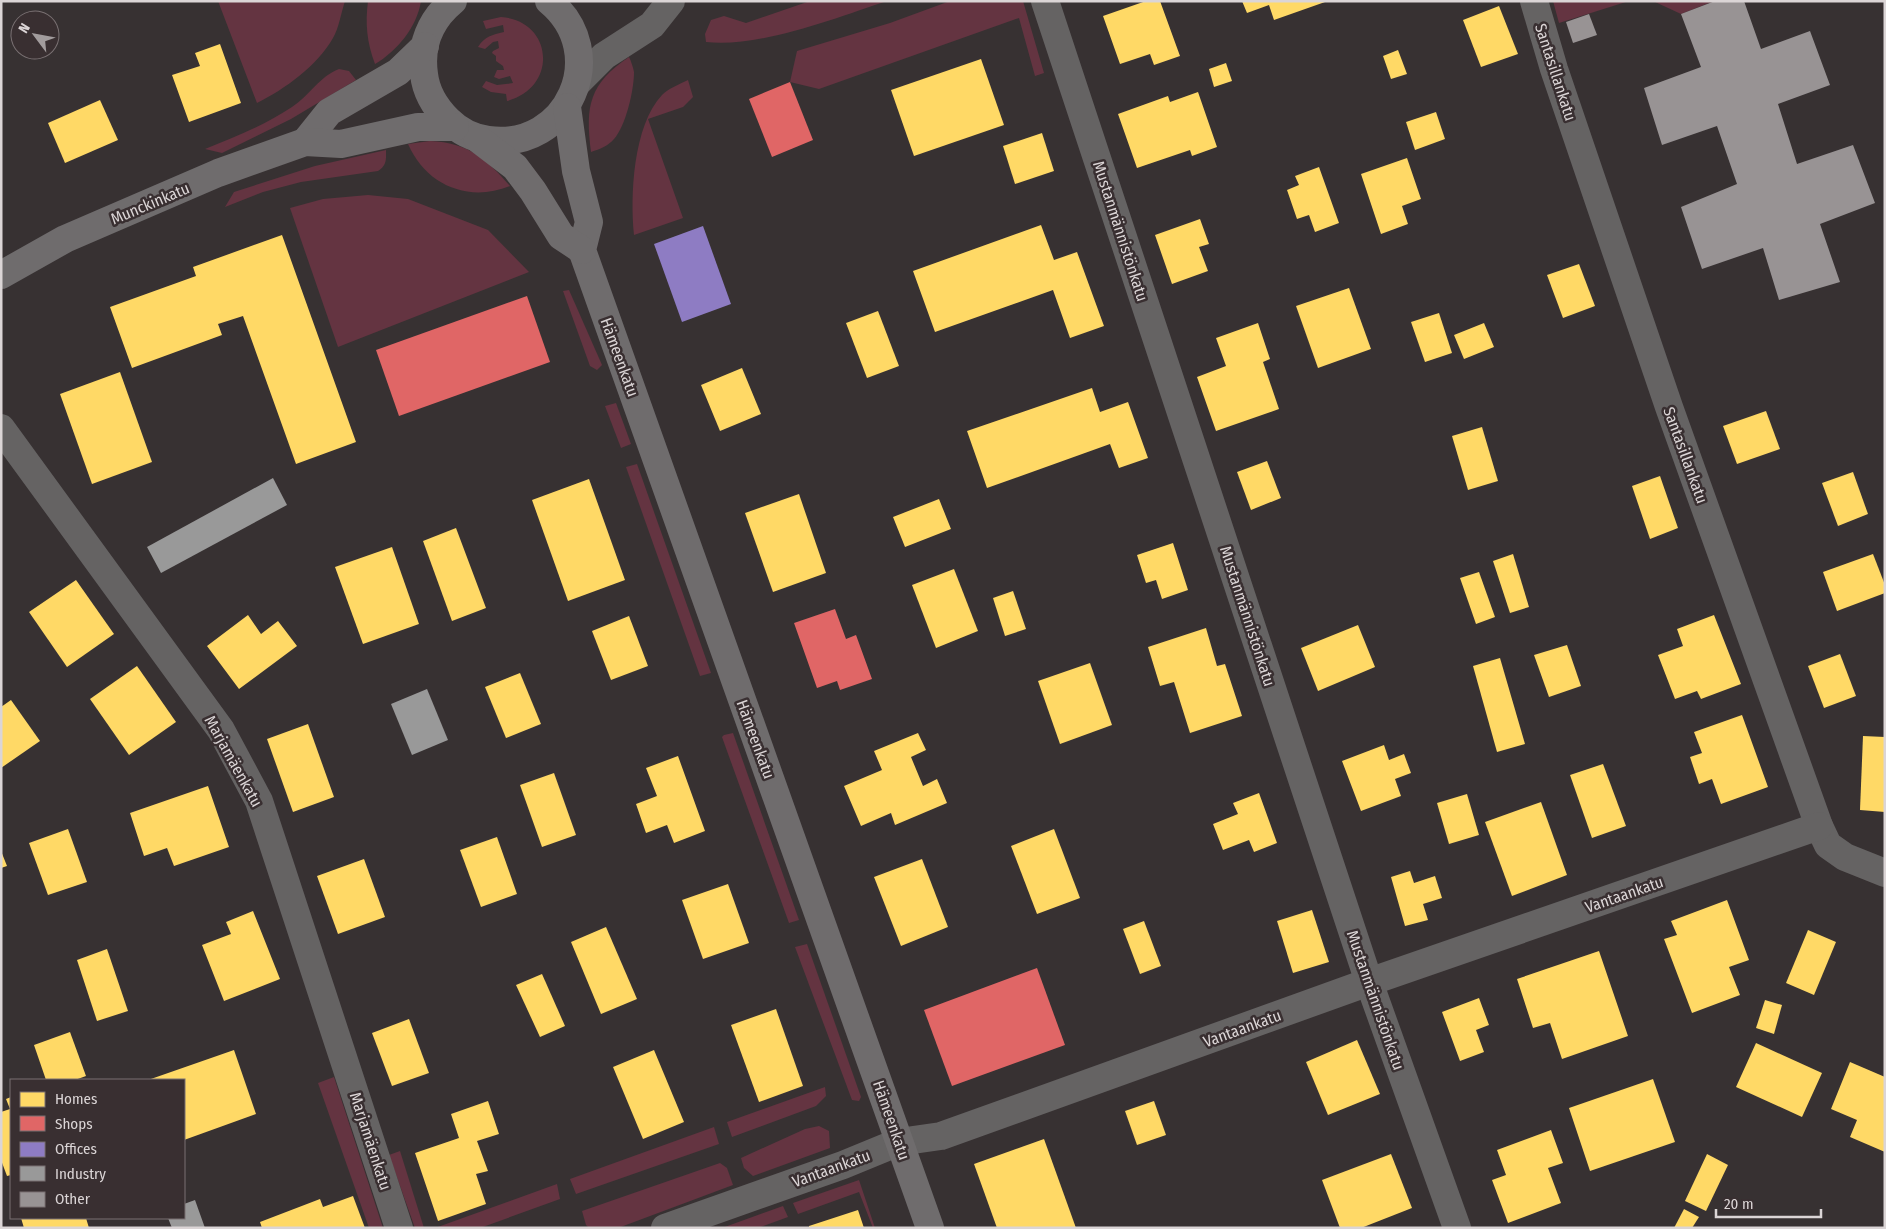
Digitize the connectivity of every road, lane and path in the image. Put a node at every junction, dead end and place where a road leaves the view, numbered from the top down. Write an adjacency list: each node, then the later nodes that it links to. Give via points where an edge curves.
1 (549, 1): 7 (main road, via 561,11 575,34 580,59)
2 (671, 1): 7 (street, via 652,25 604,56)
3 (1045, 1): 15 (street, Mustanmännistönkatu)
4 (1534, 1): 13 (street, Santasillankatu, via 1669,407)
5 (446, 4): 6 (main road, via 428,33)
6 (425, 46): 8 (main road, via 422,60 425,86 437,109); 9 (main road, via 398,72 329,112)
7 (572, 95): 8 (main road, Munckinkatu, via 550,125 528,137 503,142); 10 (main road, via 576,171 589,222)
8 (466, 133): 9 (main road, Munckinkatu, via 418,126 341,144); 10 (main road, via 515,167 560,236)
9 (305, 142): 11 (main road, Munckinkatu, via 218,173 65,239)
10 (582, 250): 16 (main road, Hämeenkatu)
11 (1, 276)
12 (1, 428): 17 (street, Marjamäenkatu, via 221,730 259,801)
13 (1819, 826): 14 (street, Santasillankatu, via 1828,845 1846,857); 15 (street, Vantaankatu)
14 (1885, 873)
15 (1369, 982): 16 (street, Vantaankatu, via 941,1136); 20 (street, Mustanmännistönkatu)
16 (899, 1142): 18 (street, Vantaankatu); 19 (main road, Hämeenkatu)
17 (399, 1228)
18 (665, 1228)
19 (930, 1228)
20 (1457, 1228)

